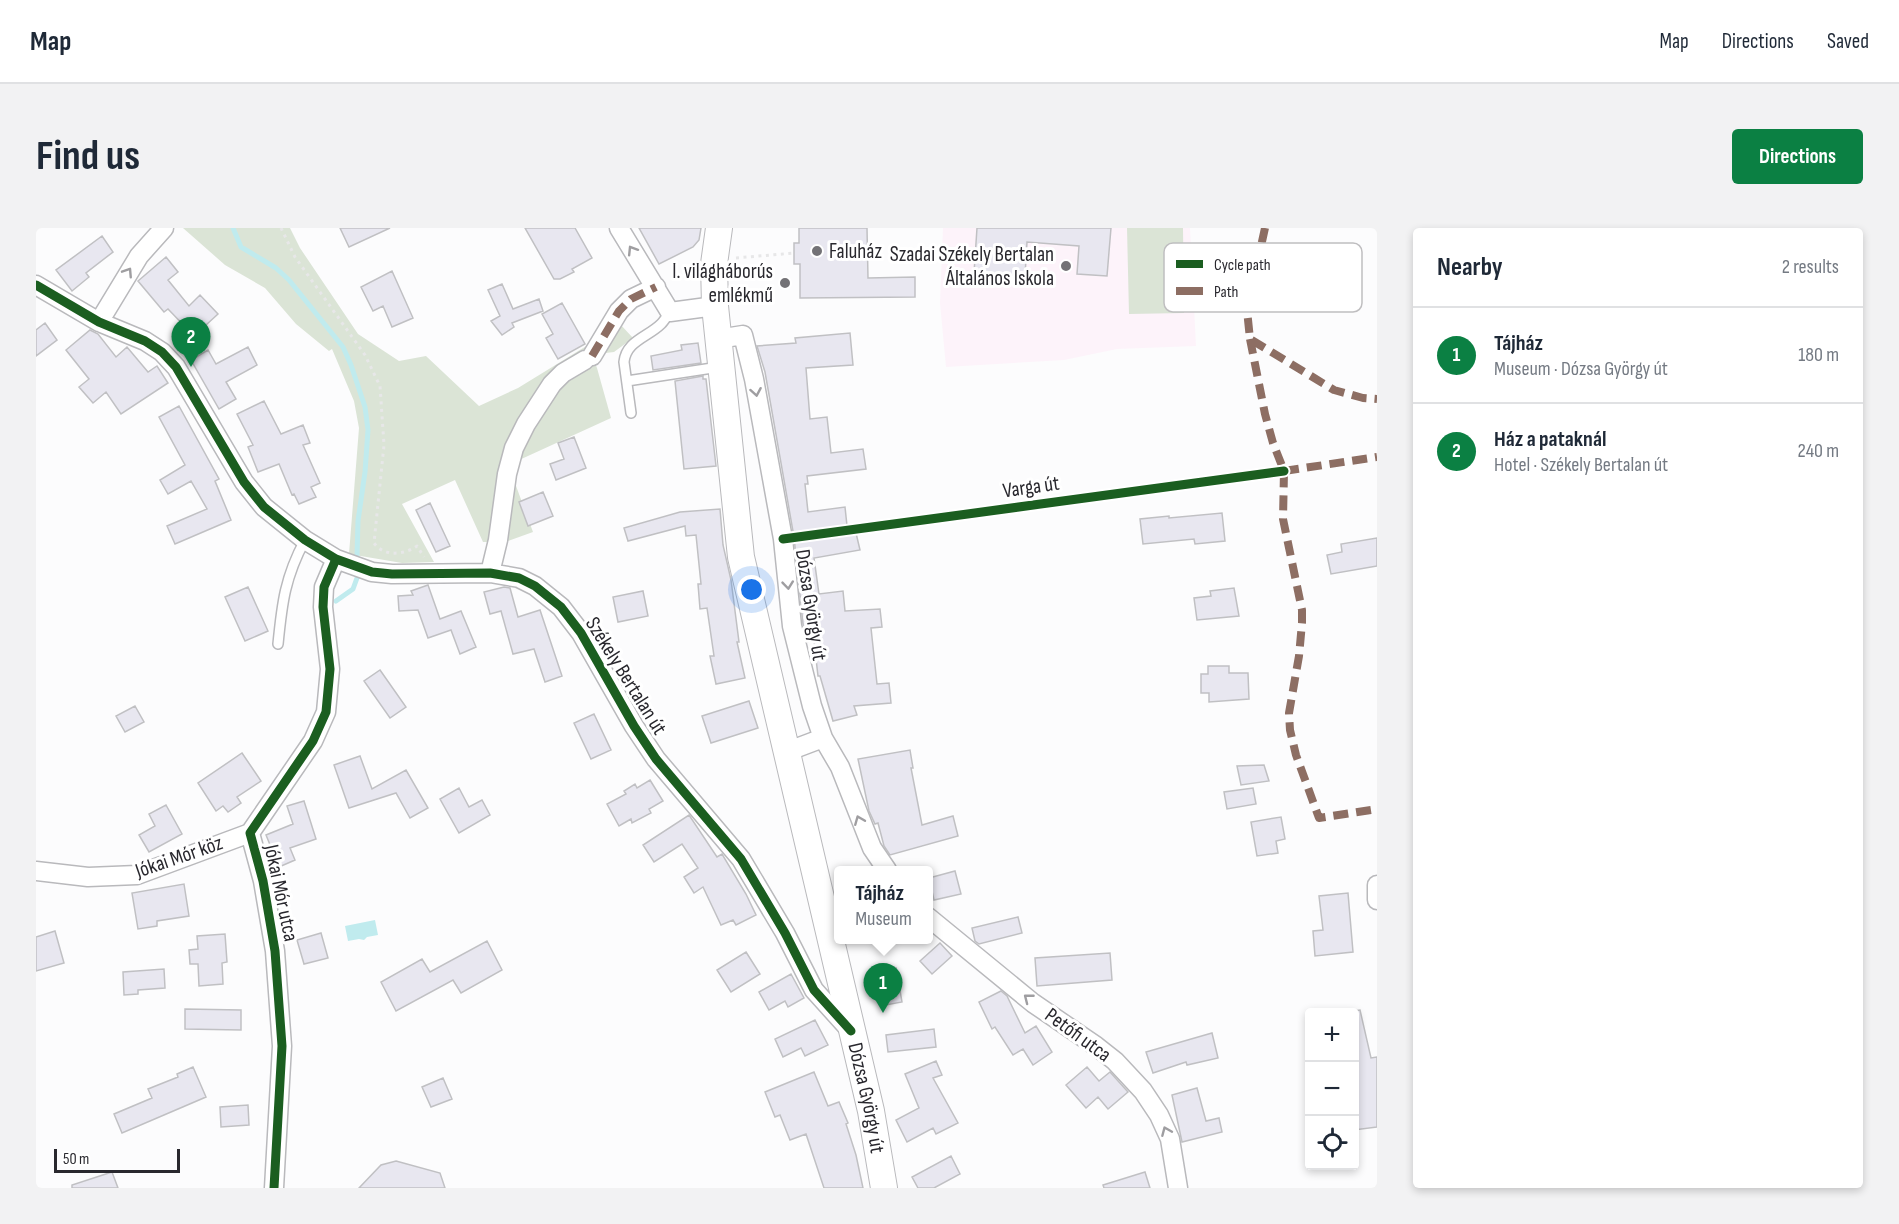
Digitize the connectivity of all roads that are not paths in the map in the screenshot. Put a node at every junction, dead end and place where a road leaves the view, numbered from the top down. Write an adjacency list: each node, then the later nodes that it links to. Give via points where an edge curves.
1 (164, 228): 8 (street, one-way to 1, via 139,256)
2 (619, 228): 5 (street, one-way to 2)
3 (719, 228): 6 (main road, Dózsa György út, via 714,264)
4 (36, 285): 8 (street, Székely Bertalan út)
5 (656, 287): 7 (street); 15 (street, via 631,299 619,310 589,358 552,384 526,424 507,474)
6 (715, 306): 7 (street); 9 (main road, Dózsa György út)
7 (670, 312): 11 (lane, via 627,351)
8 (99, 322): 13 (street, Székely Bertalan út, via 162,352 176,367 244,482 264,507)
9 (718, 339): 10 (main road, Dózsa György út); 17 (street, Dózsa György út, one-way to 17, via 743,335 783,539 792,626)
10 (721, 366): 11 (lane); 18 (main road, Dózsa György út, via 741,557)
11 (627, 381): 12 (lane)
12 (631, 413)
13 (305, 540): 14 (street, Székely Bertalan út); 16 (lane, via 289,573 281,604)
14 (336, 559): 15 (street, Székely Bertalan út, via 372,572 392,574); 19 (street, Jókai Mór utca, via 323,597 330,669 326,712 313,741)
15 (490, 573): 25 (street, Székely Bertalan út, via 519,578 561,607 581,633 656,759 741,859 814,990)
16 (278, 644)
17 (823, 738): 18 (street); 20 (street, one-way to 17, via 872,848 840,767)
18 (786, 752): 25 (main road, Dózsa György út)
19 (250, 833): 21 (street, Jókai Mór köz, via 137,874 88,877); 26 (street, Jókai Mór utca, via 275,951 282,1046)
20 (884, 866)
21 (36, 872)
22 (1377, 885): 23 (street)
23 (1377, 900)
24 (933, 921): 28 (street, Petőfi utca, one-way to 24, via 1170,1139 1143,1091 1102,1051 1034,1003)
25 (851, 1031): 27 (main road, Dózsa György út, via 871,1111)
26 (274, 1188)
27 (884, 1188)
28 (1178, 1188)

